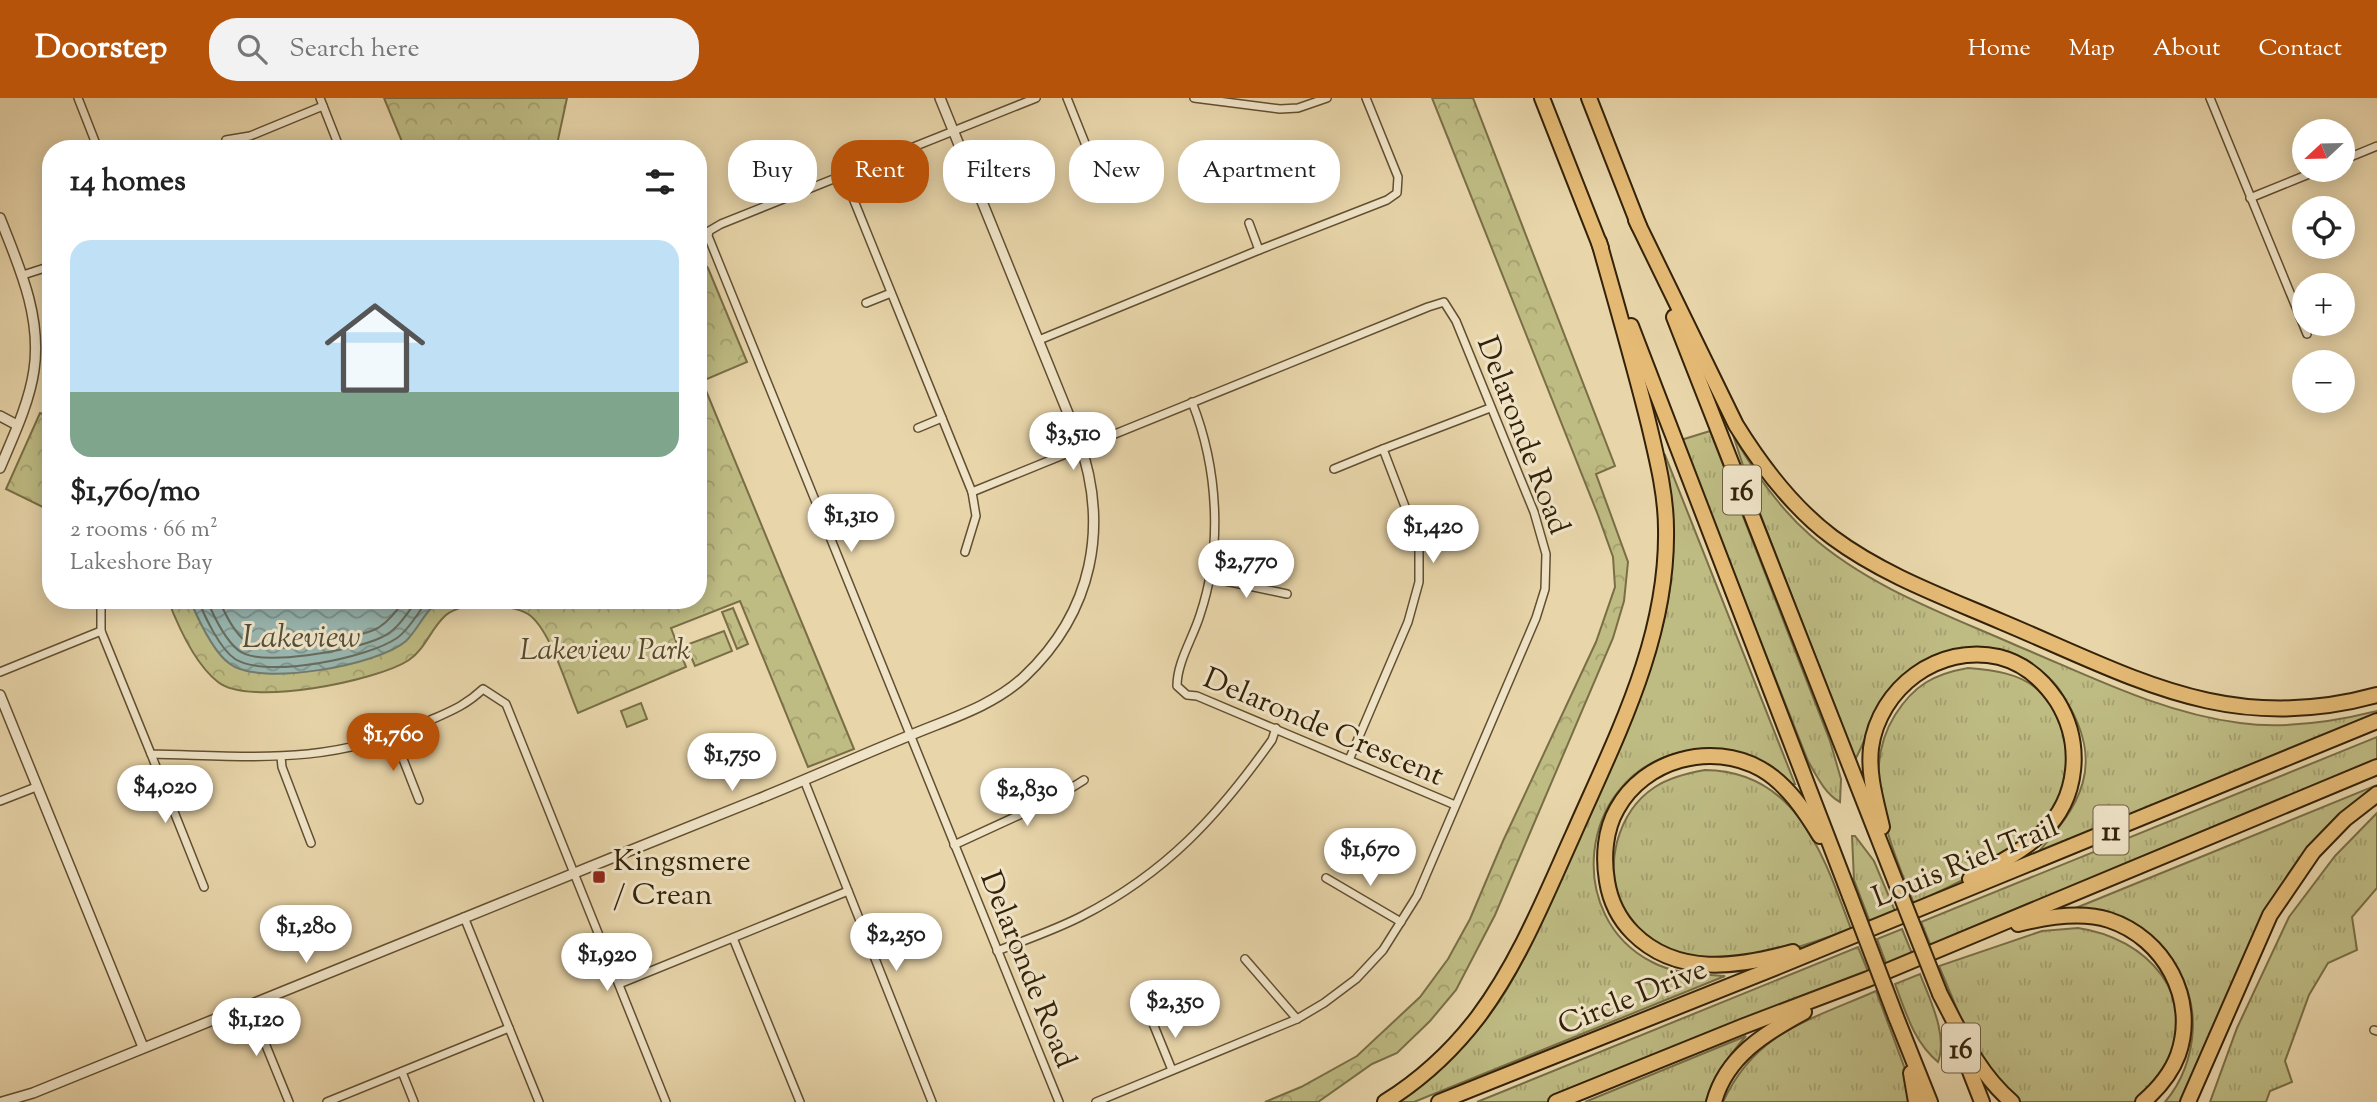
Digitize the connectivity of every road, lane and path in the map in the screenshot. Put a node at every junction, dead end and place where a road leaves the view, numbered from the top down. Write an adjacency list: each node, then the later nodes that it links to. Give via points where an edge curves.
1 (78, 98): 15 (street)
2 (320, 98): 13 (street)
3 (940, 98): 14 (street)
4 (1036, 98): 14 (street)
5 (1067, 98): 18 (street)
6 (1194, 98): 12 (street)
7 (1327, 98): 12 (street, via 1280,109)
8 (1367, 98): 30 (street, via 1398,177 1397,193)
9 (1542, 98): 29 (highway, 16)
10 (1589, 98): 27 (highway, 16)
11 (2210, 98): 24 (street)
12 (1233, 101)
13 (323, 106): 16 (street, via 250,136); 17 (street)
14 (954, 132): 19 (street); 36 (street)
15 (94, 140)
16 (226, 140)
17 (336, 140)
18 (1084, 140)
19 (929, 142)
20 (2377, 146): 21 (street)
21 (2356, 155)
22 (831, 181): 59 (street, Delaronde Road, via 714,228 708,236)
23 (2292, 181): 24 (street)
24 (2250, 198): 34 (street)
25 (855, 203): 33 (street)
26 (0, 218): 32 (street)
27 (1636, 220): 55 (highway, via 1752,450 1800,509 1846,547 1915,584 2141,682 2196,699 2290,709); 75 (highway, 16)
28 (1249, 223): 30 (street)
29 (1599, 242): 78 (highway, 16); 109 (highway, via 1638,382 1665,506 1665,574 1655,630 1628,708 1512,964 1478,1016 1444,1056)
30 (1259, 250): 36 (street)
31 (42, 269): 32 (street)
32 (23, 275): 41 (street, via 35,347 34,370)
33 (891, 293): 35 (street); 40 (street)
34 (2292, 298)
35 (866, 303)
36 (1039, 340): 43 (street)
37 (1192, 402): 38 (street, Delaronde Road, via 1444,302); 43 (street, Delaronde Road); 49 (street, Delaronde Crescent, via 1213,483)
38 (1490, 408): 44 (street); 70 (street, Delaronde Road, via 1534,512 1546,554 1545,589)
39 (0, 416): 41 (street)
40 (942, 418): 42 (street); 47 (street)
41 (17, 425): 45 (street)
42 (918, 428)
43 (1081, 448): 47 (street, Delaronde Road); 59 (street, via 1090,474 1094,541 1087,579 1059,637 1022,679 986,704)
44 (1383, 449): 46 (street); 62 (street, via 1419,543 1419,582 1408,622)
45 (0, 468)
46 (1334, 469)
47 (972, 492): 48 (street, via 976,516)
48 (964, 552)
49 (1211, 578): 50 (street); 57 (street, Delaronde Crescent, via 1177,674 1177,687 1187,695)
50 (1287, 594)
51 (101, 609): 52 (street)
52 (101, 631): 53 (street); 60 (street)
53 (0, 672)
54 (0, 695): 66 (street)
55 (2377, 695)
56 (2377, 722): 80 (highway, Louis Riel Trail / 11)
57 (1276, 728): 62 (street, Delaronde Crescent); 85 (street, via 1227,800 1164,864 1080,918)
58 (394, 736): 61 (street, via 355,747); 68 (street); 73 (street, via 468,703 484,688 506,704)
59 (909, 736): 64 (street); 72 (street, Delaronde Road)
60 (151, 754): 61 (street); 76 (street)
61 (281, 757): 71 (street)
62 (1349, 760): 70 (street, Delaronde Crescent)
63 (2377, 767): 82 (highway, 11)
64 (804, 780): 73 (street); 77 (street)
65 (1084, 780): 72 (street, via 1052,800)
66 (36, 787): 69 (street); 95 (street)
67 (2377, 794): 118 (highway, via 2313,852 2276,907)
68 (419, 800)
69 (0, 801)
70 (1455, 805): 81 (street, Delaronde Road, via 1417,896)
71 (311, 843)
72 (954, 845): 85 (street, Delaronde Road)
73 (573, 873): 79 (street); 88 (street)
74 (1326, 878): 81 (street)
75 (1896, 883): 80 (highway, via 1872,788 1871,766 1875,730 1890,700 1912,676 1955,656 2000,657 2027,670 2050,692 2073,739 2074,774 2061,806 2042,833 2015,854); 89 (highway, 16, bridge)
76 (204, 887)
77 (848, 891): 83 (street); 106 (street)
78 (1850, 896): 84 (highway, via 1803,809 1776,780 1742,761 1701,756 1662,766 1627,792 1608,829 1605,872 1617,912 1640,941 1667,957 1701,965 1741,964); 91 (highway, 16, bridge)
79 (464, 917): 90 (street); 94 (street)
80 (1888, 921): 84 (highway, Louis Riel Trail / 11)
81 (1401, 922): 92 (street, Delaronde Road, via 1356,979)
82 (1980, 934): 87 (highway); 117 (highway, via 2034,920 2091,916 2124,926 2152,946 2165,960 2179,990 2182,1037 2172,1068)
83 (733, 938): 88 (street); 105 (street)
84 (1846, 939): 110 (highway, Circle Drive)
85 (997, 951): 107 (street, Delaronde Road)
86 (1245, 959): 92 (street)
87 (1868, 979): 111 (highway); 112 (highway, via 1777,1026 1746,1049 1725,1075)
88 (619, 984): 104 (street)
89 (1940, 995): 115 (highway, 16); 116 (highway, via 1974,1058)
90 (249, 1004): 95 (street); 100 (street)
91 (1896, 1017): 113 (highway); 114 (highway, 16)
92 (1297, 1018): 96 (street, Delaronde Road)
93 (1152, 1021): 96 (street)
94 (509, 1028): 97 (street); 103 (street)
95 (143, 1047): 98 (street)
96 (1172, 1070): 108 (street, Delaronde Road)
97 (402, 1072): 101 (street); 102 (street)
98 (35, 1097): 99 (street)
99 (2, 1102)
100 (289, 1102)
101 (327, 1102)
102 (414, 1102)
103 (539, 1102)
104 (666, 1102)
105 (800, 1102)
106 (932, 1102)
107 (1059, 1102)
108 (1096, 1102)
109 (1385, 1102)
110 (1439, 1102)
111 (1556, 1102)
112 (1714, 1102)
113 (1916, 1102)
114 (1930, 1102)
115 (1982, 1102)
116 (2012, 1102)
117 (2143, 1102)
118 (2188, 1102)

